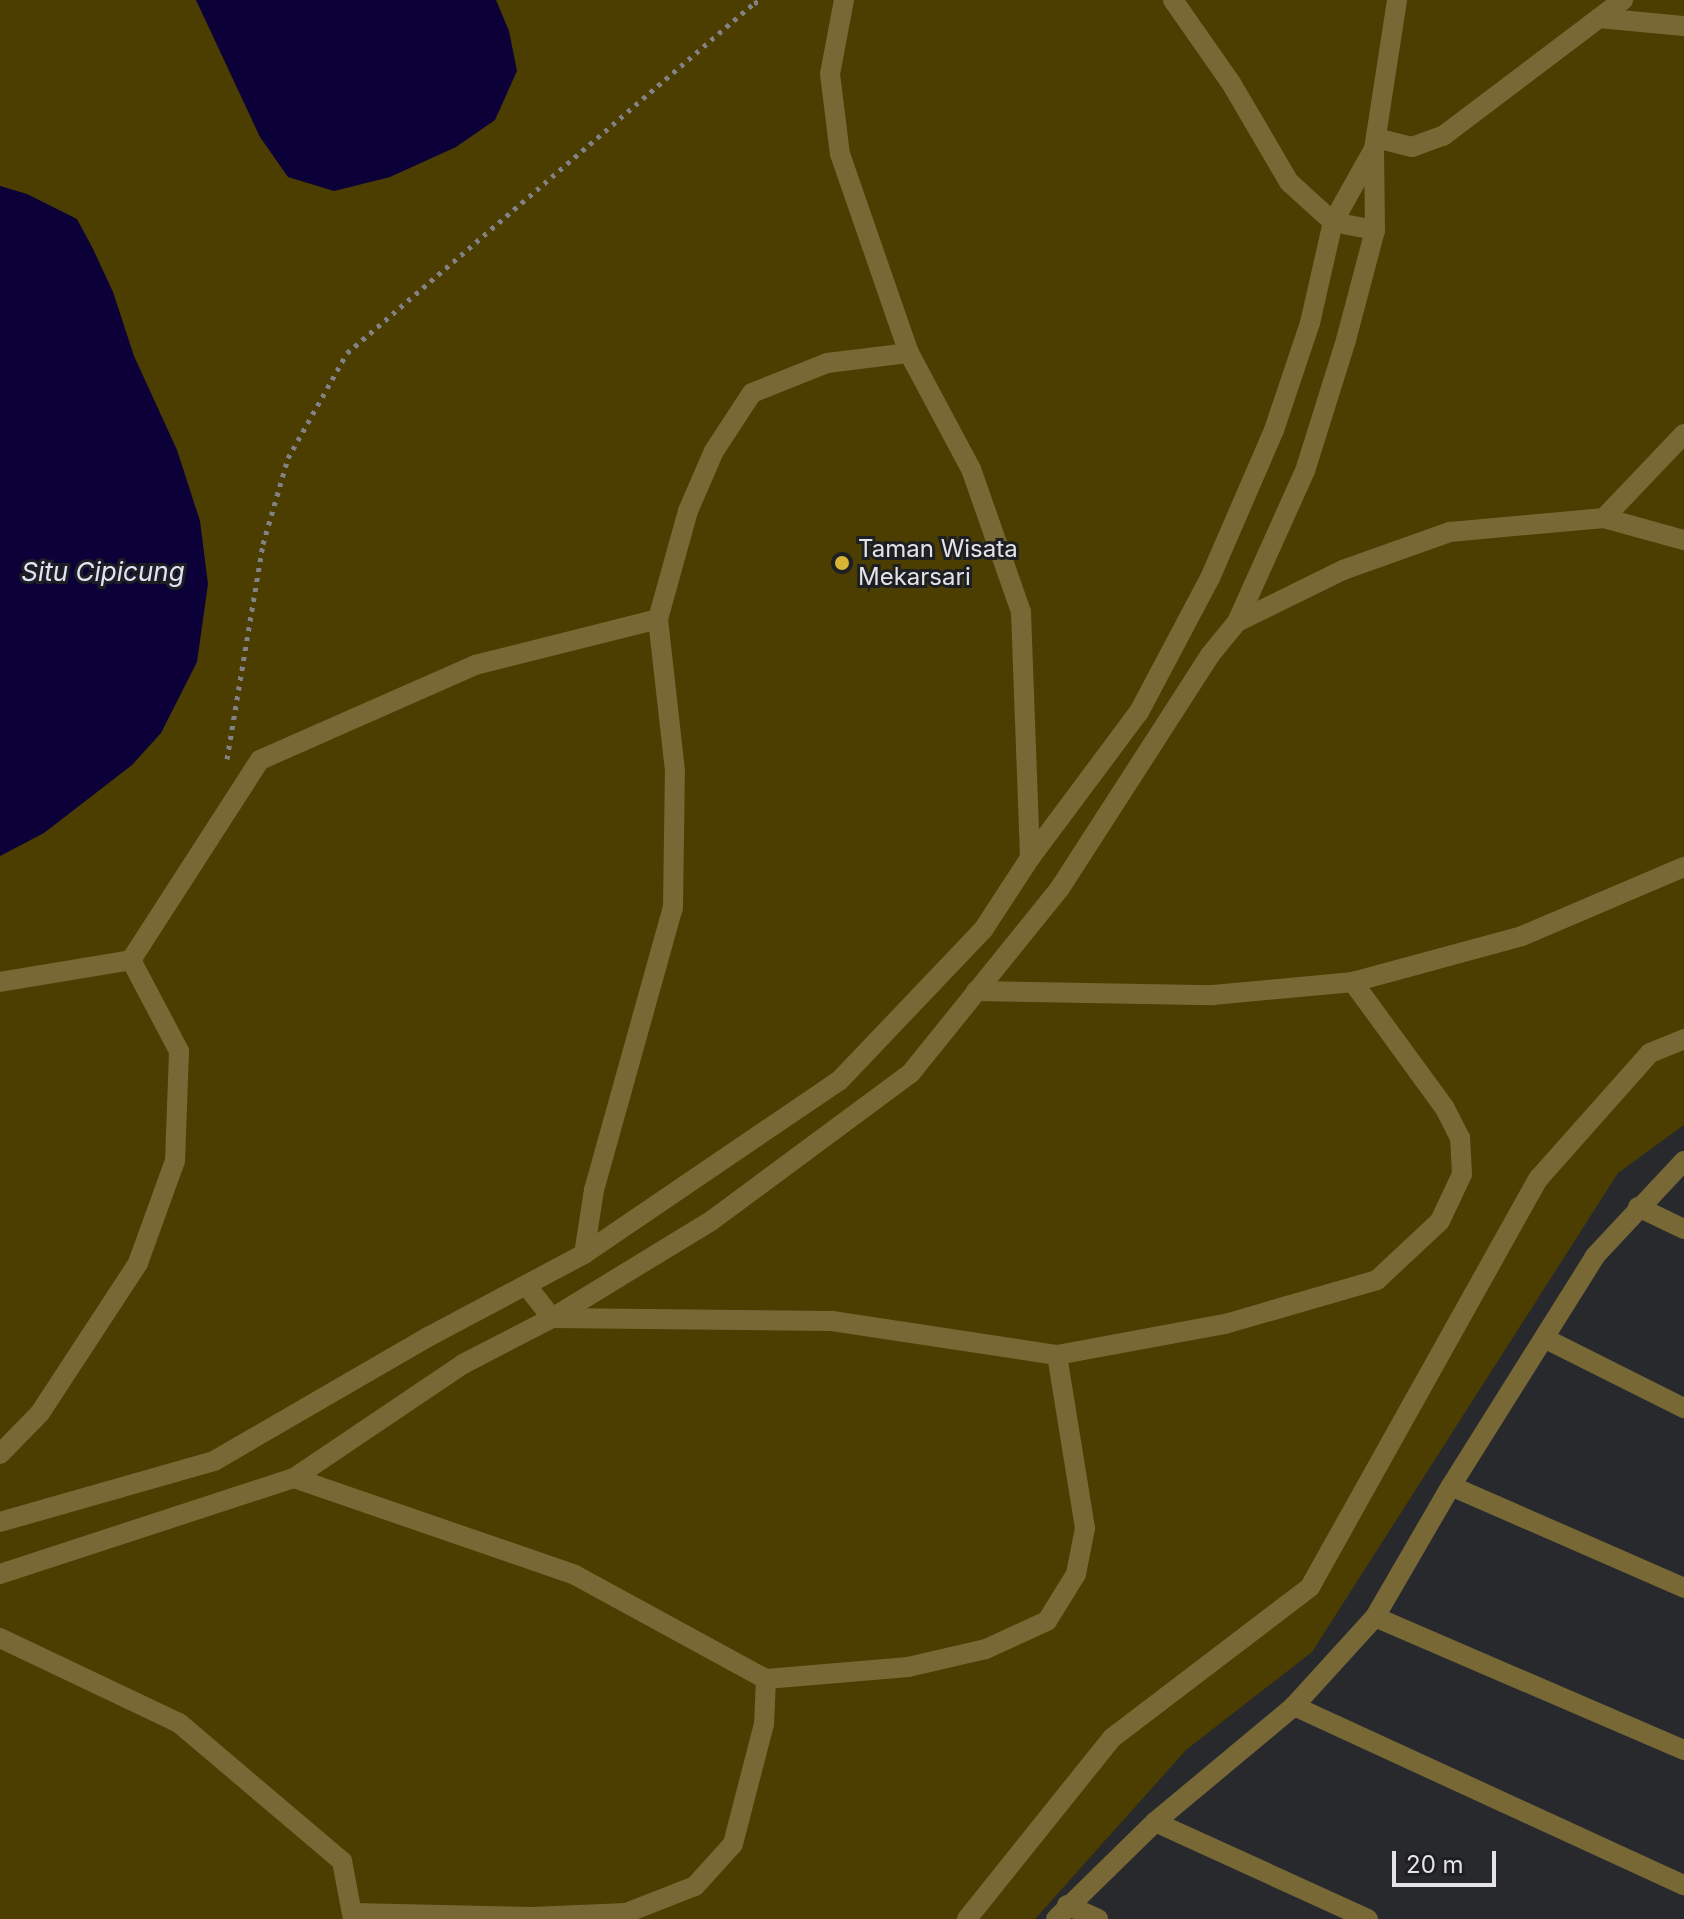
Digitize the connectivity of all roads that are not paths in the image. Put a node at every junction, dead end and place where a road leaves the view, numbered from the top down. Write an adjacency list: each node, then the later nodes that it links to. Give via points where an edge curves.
1 (844, 0): 10 (street, via 830,74 840,154)
2 (1173, 0): 8 (street, via 1231,83 1289,182)
3 (1397, 0): 7 (street)
4 (1623, 0): 5 (street)
5 (1599, 18): 6 (street); 7 (street, via 1443,136 1412,147)
6 (1684, 26)
7 (1375, 144): 8 (street); 9 (street)
8 (1333, 222): 9 (street); 16 (street, via 1310,323 1274,430 1210,578 1139,712)
9 (1375, 230): 15 (street, via 1305,471)
10 (909, 353): 14 (street, via 827,363 752,393 714,451 693,499); 16 (street, via 971,469 1021,612)
11 (1684, 434): 12 (street)
12 (1604, 518): 13 (street); 15 (street, via 1450,532 1343,570)
13 (1684, 540)
14 (658, 619): 18 (street, via 475,665 260,760); 26 (street, via 675,771 673,908 594,1190)
15 (1237, 622): 21 (street, via 1210,655 1060,888)
16 (1030, 858): 26 (street, via 983,930 839,1081)
17 (1684, 867): 20 (street, via 1522,936)
18 (131, 960): 19 (street); 32 (street, via 179,1051 175,1161 138,1263 40,1413)
19 (0, 982)
20 (1353, 982): 21 (street, via 1213,995); 30 (street, via 1444,1107 1460,1138 1462,1174 1440,1221 1377,1280 1225,1324)
21 (976, 991): 28 (street, via 910,1074 711,1221)
22 (1684, 1039): 47 (street, via 1650,1053 1539,1178 1310,1587 1112,1738)
23 (1684, 1161): 24 (street)
24 (1638, 1207): 25 (street); 29 (street, via 1595,1256)
25 (1684, 1229)
26 (584, 1254): 27 (street)
27 (526, 1285): 28 (street); 35 (street, via 214,1461)
28 (552, 1318): 30 (street, via 832,1321); 33 (street, via 463,1364)
29 (1544, 1338): 31 (street); 34 (street)
30 (1057, 1355): 40 (street, via 1085,1528 1076,1574 1047,1621 986,1649 908,1667)
31 (1684, 1408)
32 (0, 1454)
33 (294, 1478): 36 (street); 40 (street, via 575,1575)
34 (1451, 1486): 37 (street); 38 (street)
35 (0, 1522)
36 (0, 1574)
37 (1684, 1588)
38 (1375, 1617): 41 (street); 42 (street)
39 (0, 1638): 46 (street, via 179,1723 342,1861)
40 (766, 1679): 46 (street, via 764,1724 733,1844 695,1886 626,1913)
41 (1294, 1706): 43 (street); 44 (street)
42 (1684, 1750)
43 (1155, 1822): 45 (street); 49 (street)
44 (1684, 1885)
45 (1061, 1912): 48 (street)
46 (354, 1916)
47 (967, 1919)
48 (1098, 1919)
49 (1368, 1919)

